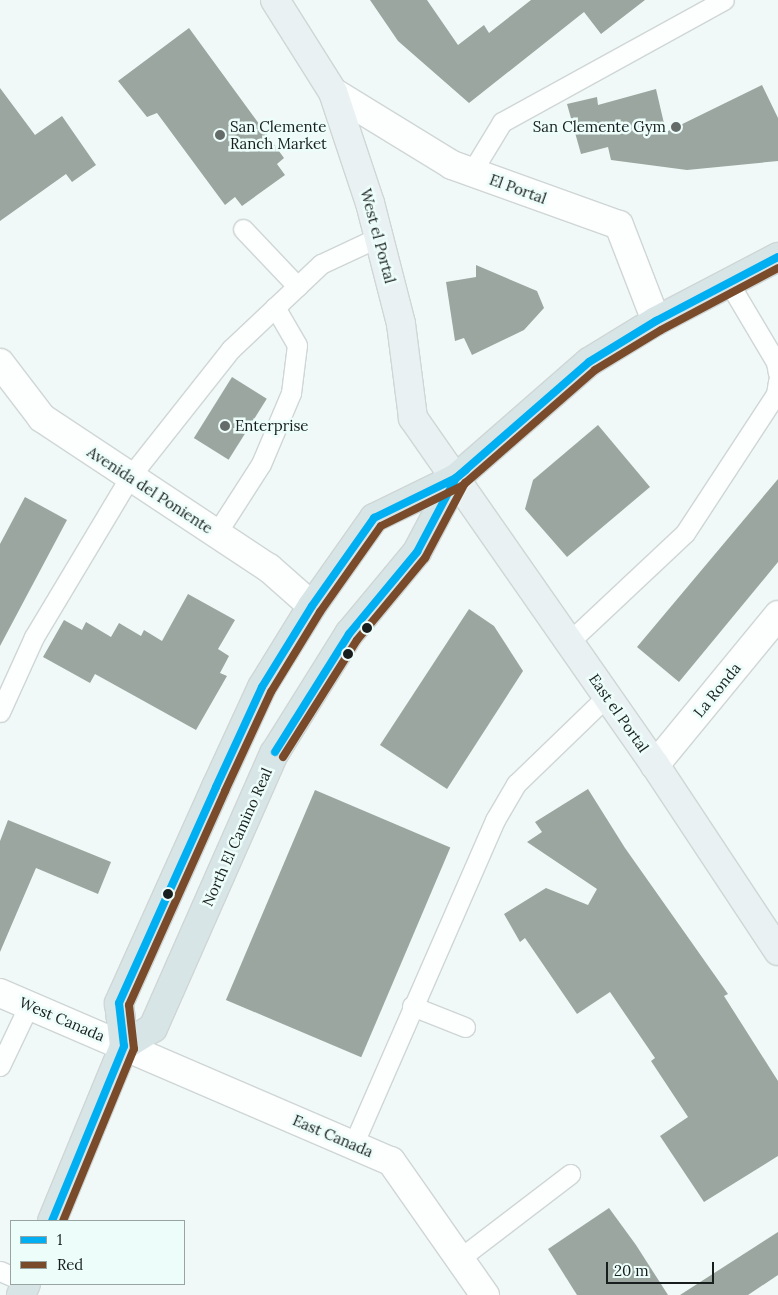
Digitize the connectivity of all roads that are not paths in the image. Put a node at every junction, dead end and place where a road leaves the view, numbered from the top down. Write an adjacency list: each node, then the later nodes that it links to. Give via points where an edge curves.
1 (275, 0): 3 (street, West el Portal)
2 (724, 0): 4 (lane, via 502,122)
3 (333, 92): 4 (street, El Portal, via 452,165); 6 (street, West el Portal)
4 (471, 173): 11 (street, El Portal, via 619,225)
5 (243, 229): 9 (lane)
6 (379, 237): 9 (lane, via 322,264); 16 (street, West el Portal, via 401,324 413,418)
7 (778, 257): 8 (main road, North El Camino Real)
8 (729, 283): 11 (main road, North El Camino Real); 13 (lane, via 776,362)
9 (297, 286): 10 (lane)
10 (275, 307): 15 (lane, via 231,349); 17 (lane, via 297,345 292,393 261,464)
11 (656, 321): 16 (main road, North El Camino Real, via 588,362)
12 (0, 363): 15 (street, Avenida del Poniente, via 42,418)
13 (778, 373)
14 (778, 381): 20 (lane, via 776,394 685,533)
15 (130, 478): 17 (street, Avenida del Poniente); 22 (lane, via 34,637)
16 (456, 478): 18 (main road, North El Camino Real, via 374,518); 20 (street, East el Portal); 29 (main road, North El Camino Real, via 417,552 350,634 274,754 153,1028)
17 (216, 534): 18 (street, Avenida del Poniente, via 269,568)
18 (312, 606): 29 (main road, North El Camino Real, via 262,687 119,1003)
19 (778, 615): 23 (street, La Ronda)
20 (569, 642): 21 (street, East el Portal)
21 (607, 696): 23 (street, East el Portal); 27 (lane, via 516,784 495,820)
22 (0, 712)
23 (655, 765): 24 (street, East el Portal)
24 (778, 951)
25 (0, 993): 26 (street, West Canada)
26 (29, 1005): 29 (street, West Canada); 30 (lane)
27 (412, 1006): 28 (lane); 31 (lane)
28 (466, 1027)
29 (124, 1046): 31 (street, East Canada); 33 (main road, North El Camino Real)
30 (0, 1066)
31 (353, 1144): 34 (street, East Canada, via 391,1161)
32 (570, 1174): 34 (lane)
33 (52, 1220)
34 (459, 1258): 35 (street, East Canada)
35 (485, 1295)

